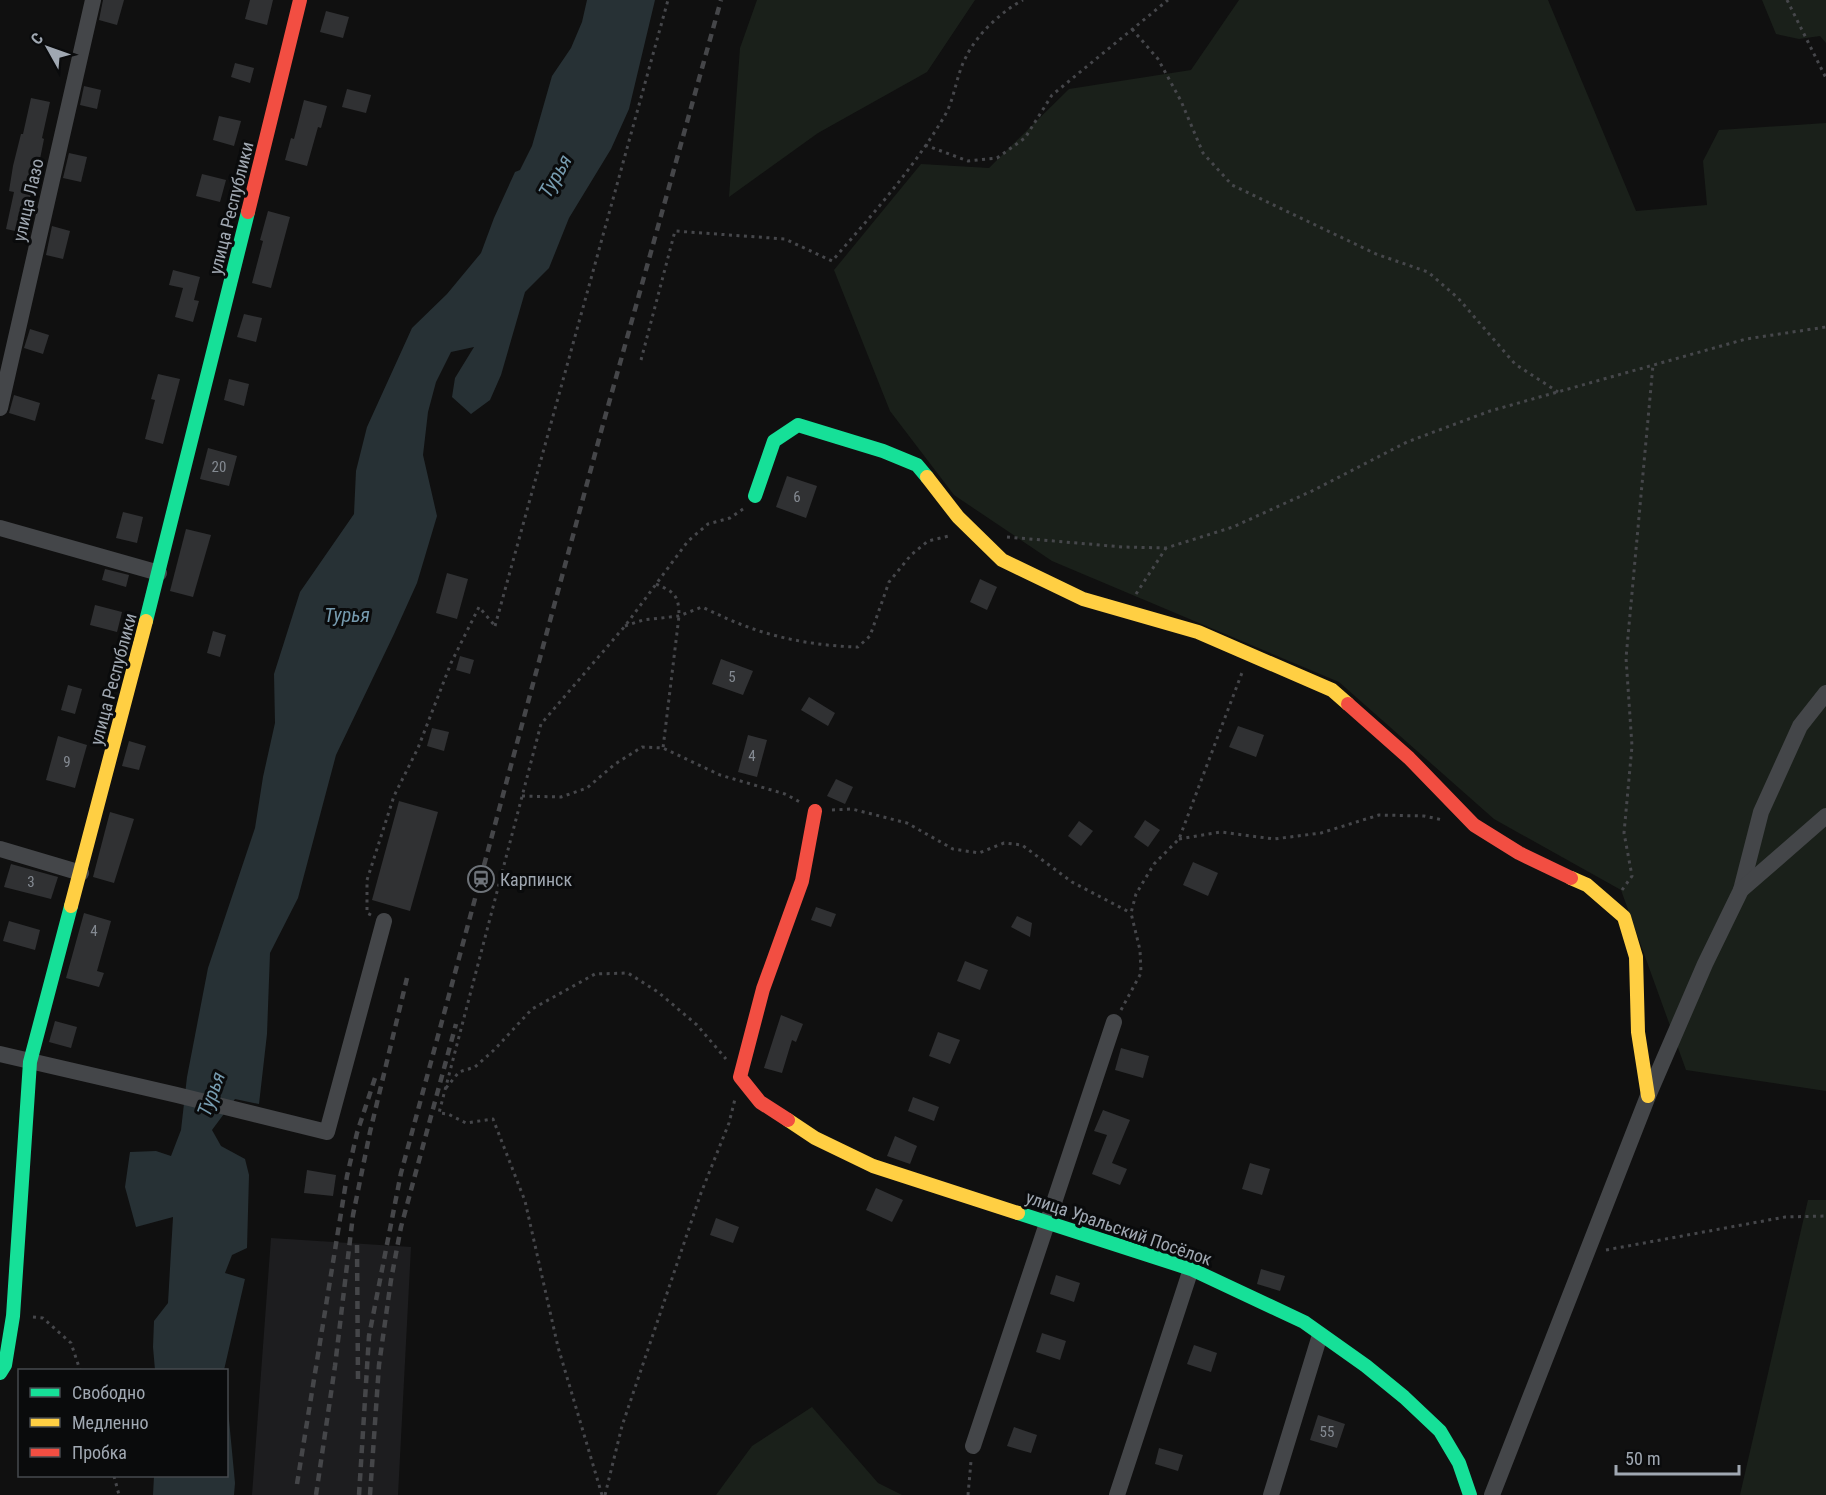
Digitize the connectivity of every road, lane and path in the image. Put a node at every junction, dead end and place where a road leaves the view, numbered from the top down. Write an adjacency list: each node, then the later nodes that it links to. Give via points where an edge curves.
1 (93, 0): 14 (street, улица Лазо)
2 (300, 0): 20 (street, улица Республики)
3 (668, 0): 38 (path, via 495,626 479,607 393,796 367,880 367,913)
4 (1023, 0): 9 (path, via 1009,7 986,29 966,56 946,115)
5 (1168, 0): 7 (path)
6 (1787, 0): 8 (path)
7 (1132, 29): 9 (path, via 1052,95 1025,138 997,158 968,160); 13 (path, via 1158,59 1203,153 1232,185 1376,254 1428,272 1458,298 1515,364)
8 (1826, 78)
9 (925, 145): 11 (path, via 900,182 832,261 785,239 675,231)
10 (1826, 327): 12 (path, via 1746,339)
11 (640, 360)
12 (1653, 364): 13 (path); 36 (path, via 1626,658 1632,746 1624,833 1632,876)
13 (1558, 392): 19 (path, via 1490,411 1407,442 1233,527)
14 (0, 408)
15 (755, 496): 17 (street, via 774,441 798,425 917,465); 21 (path, via 730,518 708,524 688,541)
16 (0, 528): 20 (street)
17 (975, 534): 22 (street, via 1002,561 1083,599); 23 (path, via 928,541 911,555 889,582 870,636 858,647 826,645 766,632 702,607)
18 (1005, 537): 19 (path)
19 (1166, 548): 22 (path)
20 (159, 573): 34 (street, улица Республики)
21 (657, 584): 23 (path, via 673,591 679,603); 24 (path)
22 (1125, 611): 25 (street, via 1197,632)
23 (679, 616): 24 (path); 27 (path)
24 (625, 626): 28 (path, via 541,724)
25 (1248, 654): 32 (path); 36 (street, via 1332,690 1408,758 1474,825 1519,853 1587,885)
26 (1826, 693): 35 (street, via 1800,726 1761,812)
27 (663, 748): 28 (path, via 642,747 587,788 561,797); 29 (path, via 720,775 785,794)
28 (522, 796): 43 (path)
29 (815, 811): 37 (path, via 852,810 907,824 953,849 979,853 1004,843 1022,845 1072,882); 42 (street, via 802,881 763,989)
30 (1826, 816): 35 (street)
31 (1444, 820): 32 (path, via 1379,815 1321,834 1274,839 1221,832)
32 (1179, 839): 37 (path, via 1154,864 1136,894)
33 (0, 849): 34 (street)
34 (81, 873): 41 (street, улица Республики)
35 (1741, 890): 44 (street)
36 (1611, 906): 44 (street, via 1624,917 1636,957 1638,1032)
37 (1131, 913): 39 (path, via 1141,972)
38 (384, 921): 41 (street, via 327,1132)
39 (1118, 1015): 46 (street)
40 (0, 1054): 41 (street)
41 (30, 1062): 49 (street, улица Республики)
42 (740, 1077): 43 (path, via 697,1025 658,992 628,973 595,974 532,1009 482,1062 459,1072); 46 (street, улица Уральский Посёлок, via 760,1102 815,1138 873,1166); 56 (path, via 729,1123 701,1193 622,1426)
43 (445, 1090): 56 (path, via 439,1113 466,1123 493,1119 525,1202 558,1347)
44 (1648, 1096): 47 (street)
45 (1826, 1216): 47 (path, via 1785,1217)
46 (1047, 1221): 48 (street, улица Уральский Посёлок); 53 (street)
47 (1586, 1254): 61 (street)
48 (1191, 1269): 50 (street, улица Уральский Посёлок, via 1304,1322); 58 (street)
49 (13, 1316): 51 (path, via 43,1318 71,1343); 52 (street, улица Республики, via 5,1365)
50 (1320, 1335): 59 (street); 60 (street, улица Уральский Посёлок, via 1374,1372 1440,1431 1459,1463)
51 (79, 1369)
52 (0, 1373)
53 (973, 1446): 57 (path)
54 (114, 1477): 55 (path)
55 (119, 1495)
56 (604, 1495)
57 (968, 1495)
58 (1117, 1495)
59 (1271, 1495)
60 (1470, 1495)
61 (1492, 1495)

